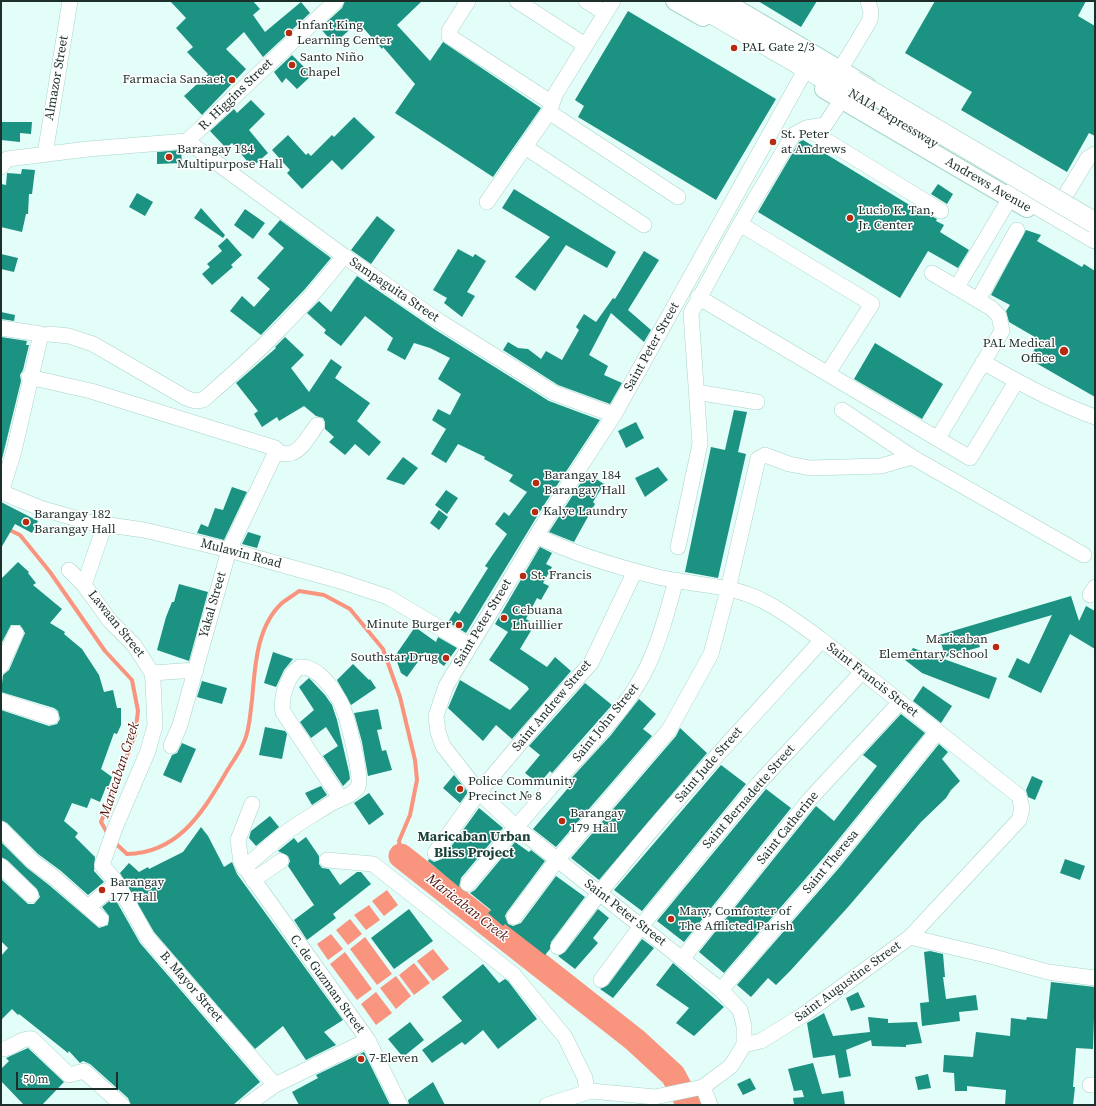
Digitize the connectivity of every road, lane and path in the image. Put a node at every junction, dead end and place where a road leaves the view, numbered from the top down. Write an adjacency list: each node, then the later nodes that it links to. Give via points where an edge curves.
1 (70, 1): 21 (street, Almazor Street)
2 (336, 1): 19 (street, R. Higgins Street)
3 (468, 1): 16 (street, via 449,30 449,36)
4 (517, 1): 12 (street)
5 (586, 1): 11 (street)
6 (675, 1): 14 (main road, Andrews Avenue)
7 (691, 1): 34 (highway, NAIA Expressway)
8 (719, 1): 30 (highway, NAIA Expressway, bridge)
9 (722, 1): 13 (main road, Andrews Avenue)
10 (868, 1): 13 (street, via 870,20)
11 (609, 7): 12 (street)
12 (585, 45): 16 (street, via 556,92)
13 (840, 70): 18 (main road, Andrews Avenue)
14 (802, 76): 15 (main road, Andrews Avenue); 50 (street, Saint Peter Street)
15 (842, 99): 17 (street, via 825,125); 23 (main road, Andrews Avenue)
16 (550, 108): 20 (street); 25 (street)
17 (806, 128): 29 (street); 31 (street, via 793,135)
18 (951, 134): 23 (main road); 27 (main road, Andrews Avenue)
19 (187, 141): 21 (street, R. Higgins Street); 36 (street, Sampaguita Street)
20 (525, 148): 28 (street); 32 (street)
21 (45, 154): 24 (street, R. Higgins Street, via 7,159)
22 (1095, 154): 27 (street, via 1088,158)
23 (938, 155): 26 (main road, Andrews Avenue)
24 (1, 167)
25 (678, 196)
26 (1010, 198): 35 (main road, Andrews Avenue); 38 (street)
27 (1062, 201): 30 (main road, Andrews Avenue)
28 (487, 202)
29 (941, 211)
30 (1095, 221)
31 (740, 224): 39 (street); 44 (street, via 872,304)
32 (644, 225)
33 (1018, 230): 40 (street)
34 (1095, 238)
35 (1095, 247)
36 (344, 256): 42 (street, via 319,288 251,359 203,400 186,398 93,344 68,336); 50 (street, Sampaguita Street, via 439,321 554,393)
37 (932, 273): 38 (street)
38 (957, 287): 40 (street)
39 (698, 297): 44 (street); 47 (street, via 691,313)
40 (978, 300): 43 (street, via 992,308 999,316 1002,331)
41 (1, 328): 42 (street)
42 (45, 334): 45 (street)
43 (984, 362): 46 (street); 53 (street)
44 (828, 373): 53 (street)
45 (29, 377): 54 (street, via 91,391 275,448); 56 (street, via 14,451)
46 (1016, 382): 51 (street); 53 (street, via 970,458)
47 (696, 392): 48 (street); 59 (street, via 700,444)
48 (757, 402)
49 (842, 410): 55 (street)
50 (614, 415): 58 (street, Saint Peter Street)
51 (1095, 417)
52 (317, 425): 54 (street, via 298,450 290,454)
53 (938, 438)
54 (280, 453): 60 (street, Yakal Street, via 274,456)
55 (912, 457): 61 (street); 66 (street, via 881,466 810,468 761,456 758,459)
56 (1, 492): 57 (street, Mulawin Road, via 44,509 88,522)
57 (105, 524): 60 (street, Mulawin Road, via 144,530); 65 (street)
58 (537, 536): 63 (street, Saint Francis Street, via 570,552); 69 (street, Saint Peter Street)
59 (678, 547)
60 (229, 550): 69 (street, Mulawin Road, via 388,597); 71 (street, Yakal Street)
61 (1084, 555)
62 (69, 570): 65 (street, Lawaan Street)
63 (635, 571): 64 (street, Saint Francis Street); 79 (street, Saint Andrew Street, via 591,663)
64 (676, 580): 66 (street, Saint Francis Street); 82 (street, Saint John Street, via 658,643 628,698 590,745)
65 (84, 585): 73 (street, Lawaan Street, via 110,621 134,645)
66 (728, 590): 68 (street, Saint Francis Street, via 760,599); 86 (street, via 711,654 670,730)
67 (16, 633): 70 (street)
68 (822, 640): 72 (street, Saint Francis Street); 92 (street, Saint Jude Street, via 718,754)
69 (470, 646): 79 (street, Saint Peter Street, via 446,686 436,716 443,746)
70 (2, 660)
71 (196, 670): 73 (street); 78 (street, Yakal Street)
72 (862, 672): 75 (street, Saint Francis Street); 97 (street, Saint Bernadette Street, via 758,784)
73 (152, 673): 90 (street, B. Mayor Street, via 152,736 102,865)
74 (1, 701): 76 (street)
75 (900, 702): 77 (street, Saint Francis Street); 100 (street, Saint Catherine, via 810,799)
76 (51, 717)
77 (937, 732): 98 (street, Saint Francis Street, via 1019,796 1022,809 1018,820); 103 (street, Saint Theresa, via 832,862)
78 (171, 746)
79 (479, 792): 82 (street, Saint Peter Street); 84 (street, Saint Andrew Street)
80 (340, 798): 80 (street, via 355,791 359,781 353,744 340,702 321,676 307,667 300,667 294,671 287,686 282,703 283,712); 89 (street, via 285,833)
81 (252, 804): 89 (street, via 238,840 241,862)
82 (515, 826): 86 (street, Saint Peter Street); 91 (street, Saint John Street)
83 (1, 829): 94 (street, via 32,861)
84 (435, 852)
85 (327, 860): 109 (street, via 372,864 514,975 565,1037 585,1078)
86 (558, 860): 92 (street, Saint Peter Street); 95 (street)
87 (281, 861): 89 (street)
88 (1, 866): 93 (street)
89 (249, 874): 104 (street, C. de Guzman Street)
90 (117, 883): 94 (street); 107 (street, B. Mayor Street, via 148,937)
91 (468, 884)
92 (598, 893): 97 (street, Saint Peter Street); 99 (street, Saint Jude Street)
93 (31, 896)
94 (88, 907): 96 (street)
95 (514, 917)
96 (101, 919)
97 (641, 926): 100 (street, Saint Peter Street); 102 (street, Saint Bernadette Street)
98 (910, 937): 101 (street, Saint Augustine Street, via 1048,972); 105 (street, Saint Augustine Street, via 803,1015 761,1041)
99 (558, 947)
100 (682, 959): 103 (street, Saint Peter Street)
101 (1095, 978)
102 (600, 980)
103 (721, 990): 105 (street, Saint Peter Street, via 740,1010 744,1026)
104 (368, 1040): 107 (street); 114 (street, C. de Guzman Street)
105 (744, 1045): 108 (street, via 731,1066)
106 (1, 1049): 112 (street, via 32,1039 69,1075 84,1070)
107 (275, 1085): 113 (street)
108 (701, 1088): 110 (street); 116 (street)
109 (587, 1092): 111 (street); 115 (street)
110 (659, 1099): 111 (street)
111 (639, 1100)
112 (122, 1105)
113 (247, 1105)
114 (400, 1105)
115 (547, 1105)
116 (710, 1105)

